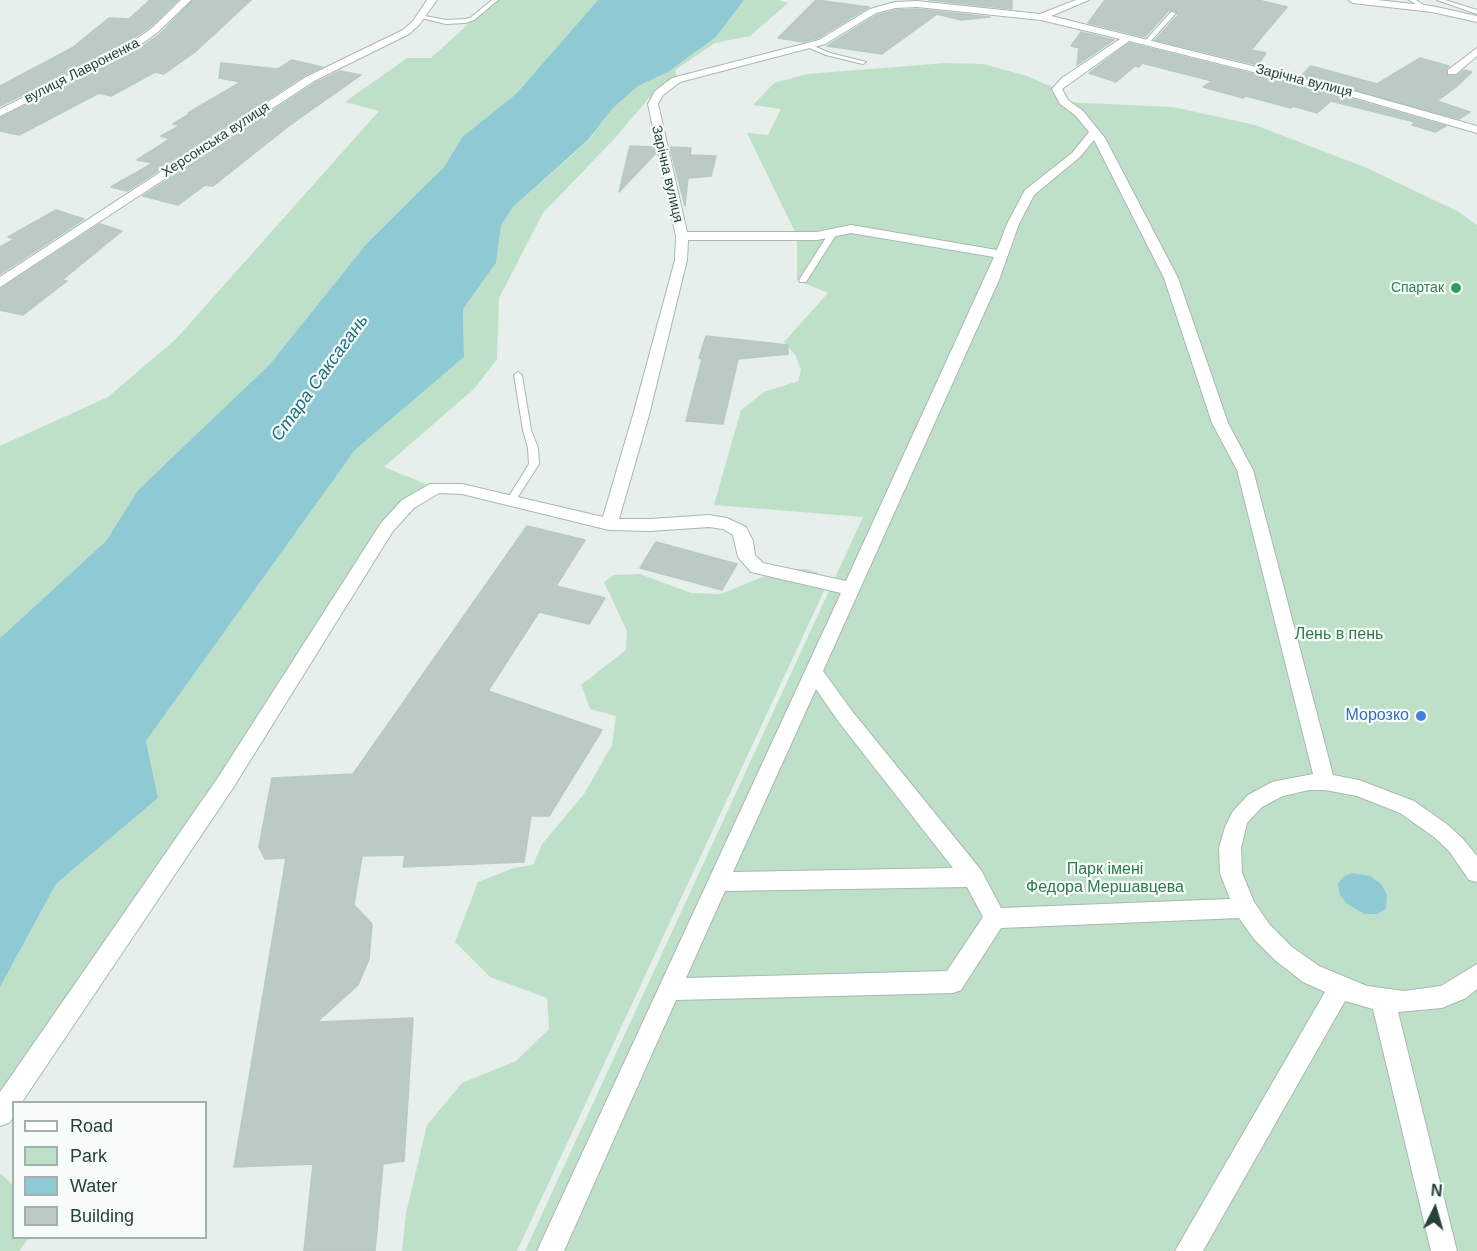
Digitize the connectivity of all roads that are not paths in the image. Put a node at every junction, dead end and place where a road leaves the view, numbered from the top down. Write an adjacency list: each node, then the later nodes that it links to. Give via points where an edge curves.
1 (186, 0): 22 (street, вулиця Лавроненка, via 130,48)
2 (432, 0): 13 (street, Херсонська вулиця)
3 (495, 0): 13 (lane, via 465,21)
4 (906, 0): 9 (street, Зарічна вулиця)
5 (1084, 0): 14 (street)
6 (1354, 0): 10 (street)
7 (1412, 0): 10 (lane)
8 (1440, 0): 11 (lane)
9 (917, 4): 14 (street, Зарічна вулиця); 18 (street, Зарічна вулиця, via 873,11)
10 (1424, 8): 15 (street)
11 (1477, 12)
12 (1173, 13): 17 (lane)
13 (420, 17): 29 (street, Херсонська вулиця, via 406,32 272,103)
14 (1041, 17): 16 (street, Зарічна вулиця)
15 (1477, 19)
16 (1129, 37): 17 (street, Зарічна вулиця); 24 (street, via 1057,89 1064,102)
17 (1147, 42): 23 (street, Зарічна вулиця, via 1373,99)
18 (809, 46): 20 (lane); 26 (street, Зарічна вулиця, via 687,75 659,93 653,104 655,118)
19 (1477, 51): 21 (street)
20 (864, 62)
21 (1452, 72)
22 (0, 113)
23 (1477, 130)
24 (1095, 132): 27 (street, via 1076,155 1029,193); 35 (street, via 1171,278 1220,423 1245,470)
25 (831, 235): 26 (street); 27 (street, via 851,230); 28 (lane)
26 (682, 236): 32 (street, Зарічна вулиця, via 681,261 663,334)
27 (1001, 254): 33 (street)
28 (803, 280)
29 (0, 283)
30 (518, 375): 31 (lane, via 534,464)
31 (511, 501): 32 (street); 45 (street, via 462,489 436,488 408,504 387,527 226,783)
32 (609, 524): 33 (street, via 727,524 740,531 747,557 757,568)
33 (852, 589): 34 (street)
34 (814, 672): 37 (street, via 852,726); 38 (street)
35 (1325, 782): 36 (street, via 1359,788 1407,807 1456,845); 39 (street, via 1279,788 1255,801 1240,817 1231,837 1229,861 1234,886)
36 (1477, 873)
37 (973, 877): 38 (street); 40 (street)
38 (718, 882): 43 (street)
39 (1245, 908): 40 (street); 42 (street, via 1284,954 1311,974)
40 (995, 918): 43 (street, via 953,982)
41 (1477, 975): 44 (street, via 1442,997 1424,1001)
42 (1340, 988): 44 (street); 47 (street)
43 (669, 989): 46 (street)
44 (1383, 1000): 48 (street)
45 (0, 1114)
46 (550, 1251)
47 (1188, 1251)
48 (1444, 1251)

